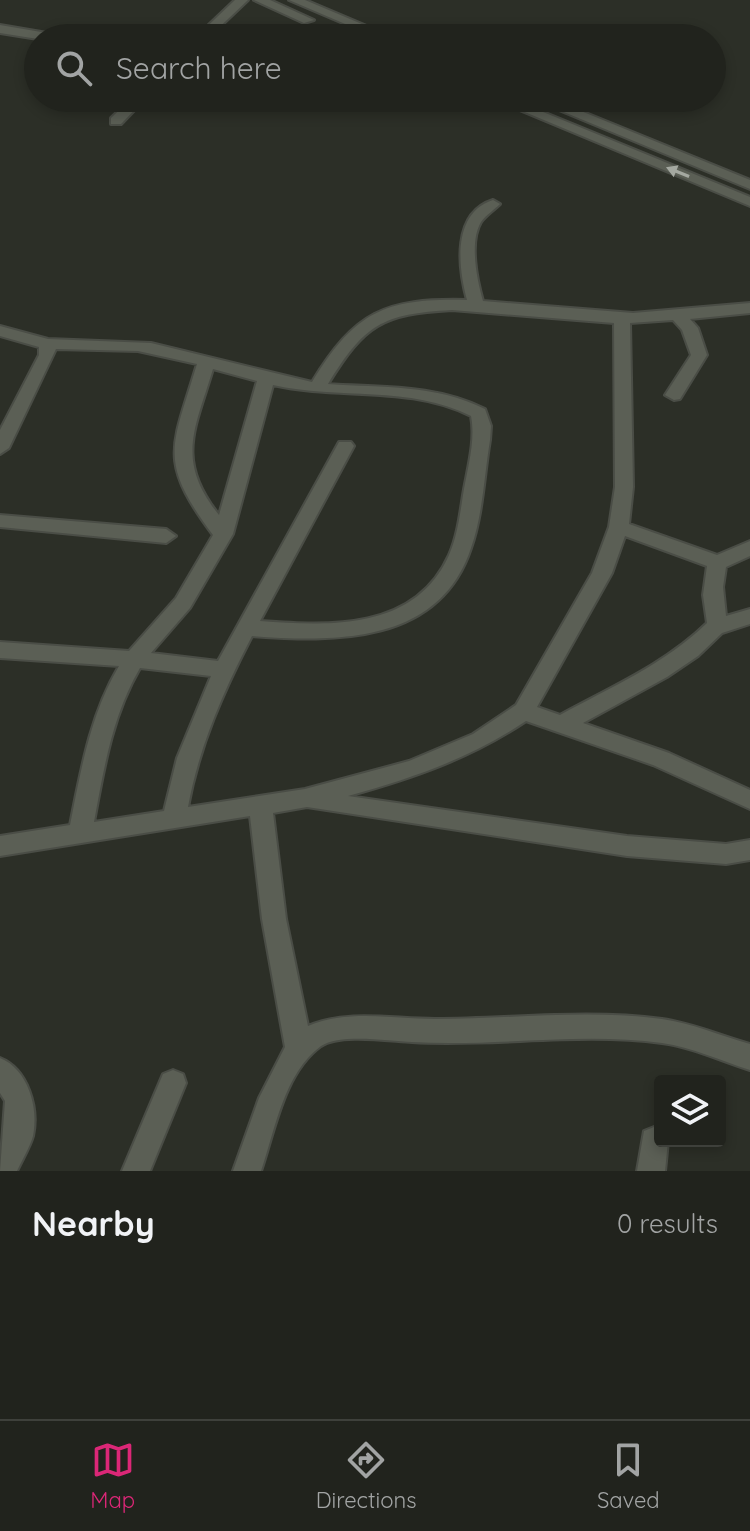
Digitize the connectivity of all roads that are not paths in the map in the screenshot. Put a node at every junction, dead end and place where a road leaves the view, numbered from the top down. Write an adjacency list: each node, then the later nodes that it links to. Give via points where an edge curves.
1 (242, 0): 4 (street)
2 (260, 0): 5 (street)
3 (295, 0): 6 (street)
4 (216, 24)
5 (318, 24)
6 (354, 24)
7 (0, 29): 8 (street)
8 (24, 33)
9 (125, 112): 12 (street)
10 (532, 112): 14 (street, one-way to 10)
11 (571, 112): 13 (street)
12 (116, 121)
13 (750, 185)
14 (750, 202)
15 (493, 204): 16 (street, via 471,227 468,279)
16 (477, 306): 19 (street); 24 (street, via 391,312 341,348)
17 (750, 308): 18 (street)
18 (676, 314): 19 (street); 25 (street, via 690,328 699,355)
19 (622, 319): 29 (street, via 624,487)
20 (0, 331): 21 (street)
21 (48, 344): 22 (street, via 148,348); 27 (street)
22 (206, 362): 23 (street); 30 (street, via 182,450 184,471 192,492)
23 (266, 379): 24 (street); 30 (street)
24 (317, 388): 36 (street, via 434,395 460,401 479,413 481,440 462,545 450,572 431,595 381,625 331,633)
25 (674, 395)
26 (345, 446): 36 (street)
27 (0, 448)
28 (0, 521): 31 (street)
29 (619, 527): 33 (street); 40 (street, via 602,573)
30 (223, 534): 38 (street, via 183,603)
31 (166, 536)
32 (750, 548): 33 (street)
33 (718, 563): 35 (street, via 711,594)
34 (750, 616): 35 (street)
35 (718, 627): 41 (street, via 660,671)
36 (245, 628): 39 (street)
37 (0, 650): 38 (street)
38 (134, 659): 39 (street); 46 (street, via 99,736)
39 (223, 670): 45 (street, via 187,760)
40 (524, 711): 41 (street); 42 (street, via 481,740 414,769)
41 (562, 724): 43 (street, via 661,759)
42 (305, 798): 44 (street); 48 (street, via 627,846 726,854)
43 (750, 800)
44 (260, 805): 45 (street); 49 (street, via 274,919)
45 (174, 818): 46 (street)
46 (80, 832): 47 (street)
47 (0, 846)
48 (750, 850)
49 (299, 1049): 50 (street, via 317,1034 346,1029 604,1027 666,1032); 56 (street, via 282,1078)
50 (750, 1057)
51 (0, 1071): 54 (street, via 19,1097 19,1135)
52 (173, 1083): 55 (street)
53 (654, 1141): 57 (street)
54 (2, 1171)
55 (136, 1171)
56 (247, 1171)
57 (651, 1171)

